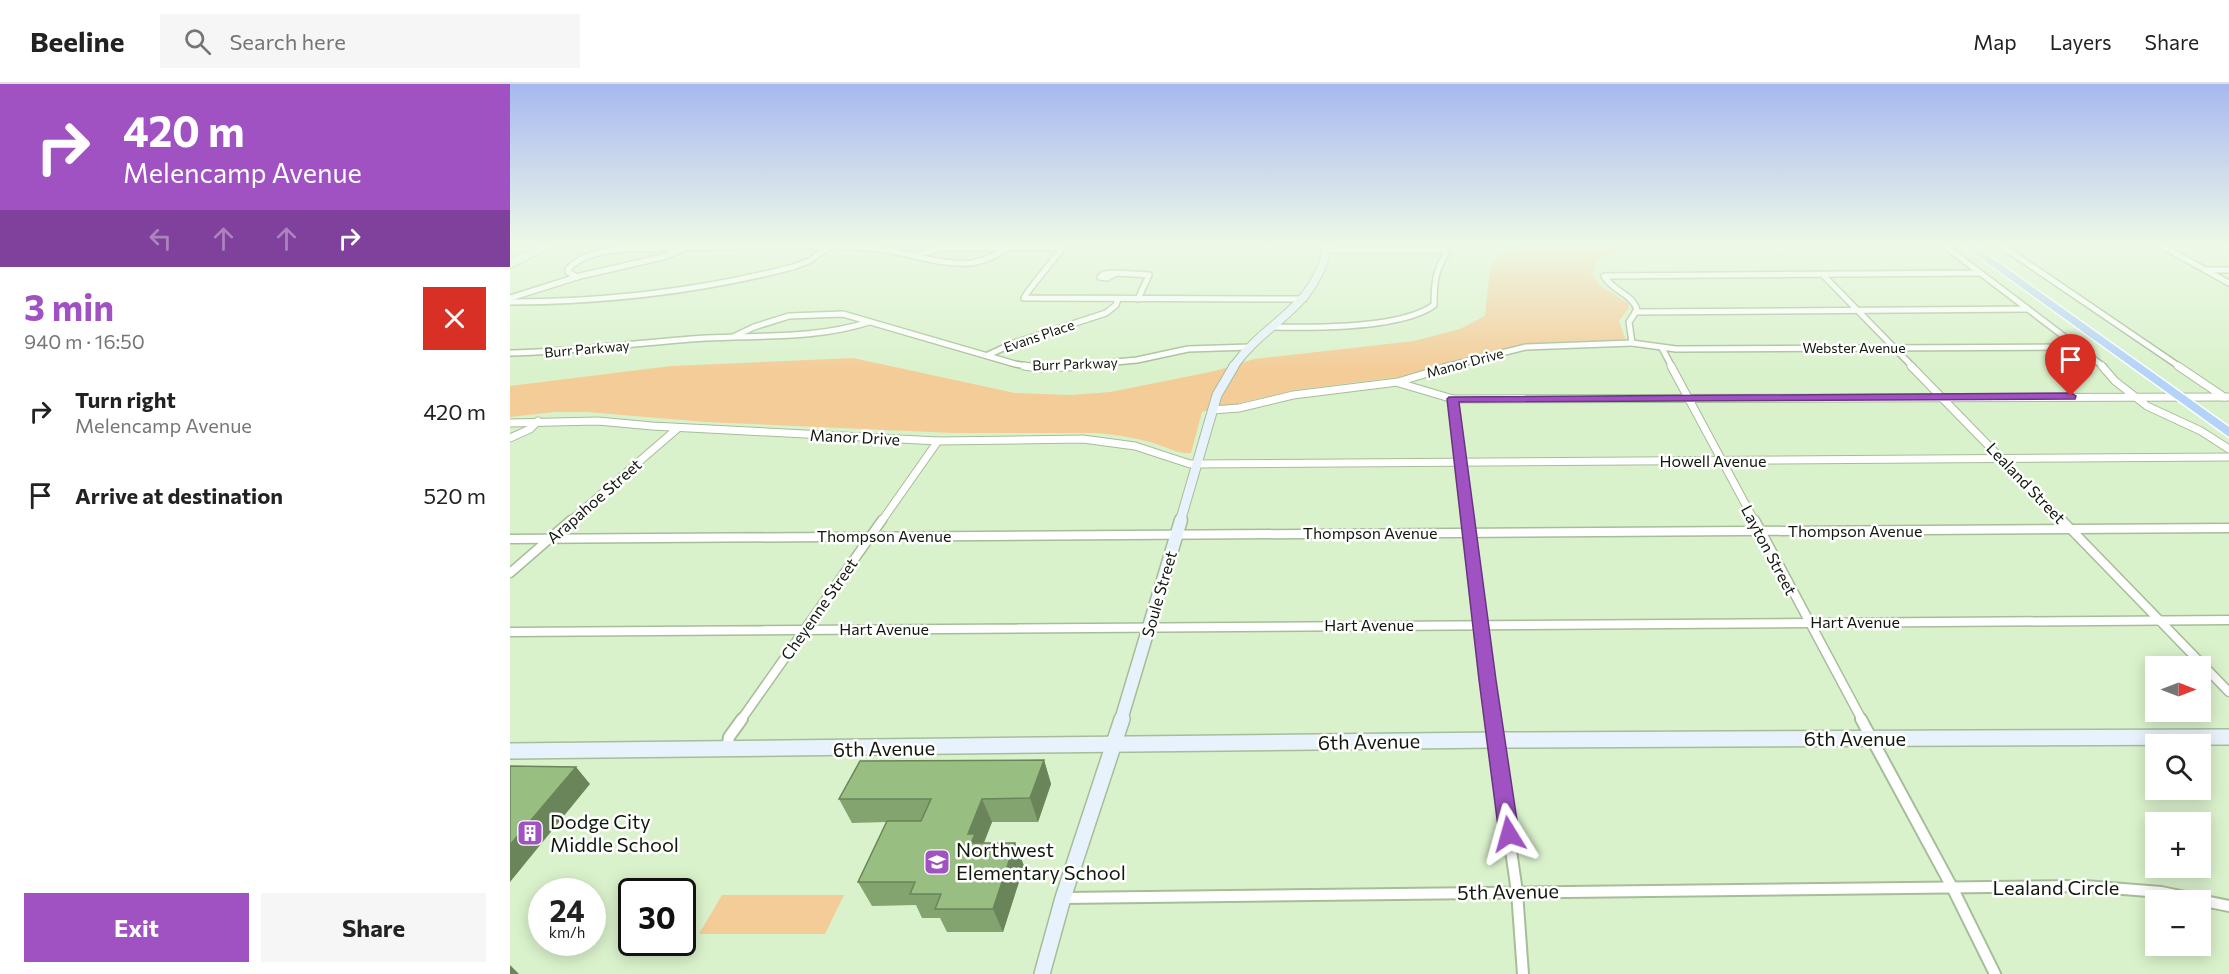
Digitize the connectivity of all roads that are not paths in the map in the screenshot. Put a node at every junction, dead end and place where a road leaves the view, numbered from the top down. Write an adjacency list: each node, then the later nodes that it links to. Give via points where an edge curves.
1 (546, 288): 15 (street)
2 (700, 288): 15 (street, via 593,301)
3 (1030, 288): 12 (street, via 1024,298)
4 (1143, 288): 13 (street)
5 (1314, 288): 14 (street, Soule Street)
6 (1434, 288): 20 (street, via 1434,305 1426,313 1304,329)
7 (1610, 288): 18 (street, via 1632,299 1637,305)
8 (1836, 288): 17 (street, Lealand Street)
9 (1999, 288): 16 (street)
10 (2027, 288): 32 (highway)
11 (2063, 288): 34 (street)
12 (1118, 299): 13 (street); 28 (street, Evans Place, via 1106,313)
13 (1138, 299): 14 (street)
14 (1304, 299): 20 (street, Soule Street)
15 (510, 300)
16 (2028, 309): 17 (street); 24 (street)
17 (1859, 311): 18 (street); 26 (street, Lealand Street)
18 (1635, 312): 22 (street, via 1627,329)
19 (869, 322): 21 (street, Burr Parkway, via 844,330); 21 (street, Burr Parkway, via 843,314 806,314 769,321); 28 (street, Burr Parkway)
20 (1271, 327): 23 (street, Soule Street)
21 (735, 336): 27 (street, Burr Parkway)
22 (1632, 343): 25 (street, Webster Avenue); 29 (street, Manor Drive, via 1526,347)
23 (1250, 347): 28 (street, Burr Parkway, via 1188,349 1118,363 1038,368); 36 (street, Soule Street, via 1227,377)
24 (2078, 347): 26 (street, Webster Avenue); 31 (street)
25 (1662, 348): 26 (street, Webster Avenue); 33 (street, Layton Street)
26 (1896, 348): 30 (street, Lealand Street)
27 (510, 353)
28 (988, 355)
29 (1398, 382): 35 (street); 36 (street, Manor Drive)
30 (1943, 396): 31 (street); 33 (street); 45 (street, Lealand Street)
31 (2135, 396): 32 (street); 43 (street)
32 (2179, 396): 34 (street); 40 (highway)
33 (1689, 398): 35 (street); 46 (street, Layton Street)
34 (2227, 398)
35 (1453, 399): 47 (street)
36 (1212, 410): 48 (street, Soule Street)
37 (538, 421): 38 (street, Manor Drive); 39 (street, Manor Drive); 41 (street)
38 (510, 423)
39 (678, 428): 42 (street, Manor Drive); 55 (street, Arapahoe Street)
40 (2229, 433)
41 (510, 438)
42 (938, 441): 48 (street, Manor Drive, via 1109,441); 54 (street, Cheyenne Street)
43 (2229, 449)
44 (2229, 457): 45 (street, Howell Avenue)
45 (2002, 459): 46 (street, Howell Avenue); 50 (street, Lealand Street)
46 (1722, 461): 47 (street, Howell Avenue); 52 (street, Layton Street)
47 (1460, 462): 48 (street, Howell Avenue); 51 (street)
48 (1197, 464): 53 (street, Soule Street)
49 (2229, 528): 50 (street, Thompson Avenue)
50 (2071, 530): 52 (street, Thompson Avenue); 59 (street, Lealand Street)
51 (1469, 532): 52 (street, Thompson Avenue); 53 (street, Thompson Avenue); 61 (street)
52 (1760, 532): 60 (street, Layton Street)
53 (1176, 534): 54 (street, Thompson Avenue); 62 (street, Soule Street)
54 (871, 536): 55 (street, Thompson Avenue); 63 (street, Cheyenne Street)
55 (551, 538): 56 (street, Thompson Avenue); 57 (street, Arapahoe Street)
56 (510, 539)
57 (510, 573)
58 (2229, 620): 59 (street, Hart Avenue)
59 (2159, 621): 60 (street, Hart Avenue); 65 (street, Lealand Street)
60 (1808, 622): 61 (street, Hart Avenue); 68 (street, Layton Street)
61 (1480, 624): 62 (street, Hart Avenue); 67 (street)
62 (1150, 626): 63 (street, Hart Avenue); 69 (street, Soule Street)
63 (805, 630): 64 (street, Hart Avenue); 70 (street, Cheyenne Street, via 729,737)
64 (510, 632)
65 (2229, 692)
66 (2229, 737): 68 (street, 6th Avenue)
67 (1496, 740): 68 (street, 6th Avenue); 69 (street, 6th Avenue); 73 (street)
68 (1871, 740): 72 (street, Layton Street)
69 (1113, 746): 70 (street, 6th Avenue); 74 (street, Soule Street)
70 (727, 750): 71 (street, 6th Avenue)
71 (510, 751)
72 (1953, 889): 73 (street, 5th Avenue); 75 (street, Lealand Circle, via 2125,888); 78 (street, Layton Street)
73 (1517, 892): 74 (street, 5th Avenue); 77 (street)
74 (1063, 898): 76 (street, Soule Street)
75 (2229, 906)
76 (1042, 974)
77 (1523, 974)
78 (1995, 974)

